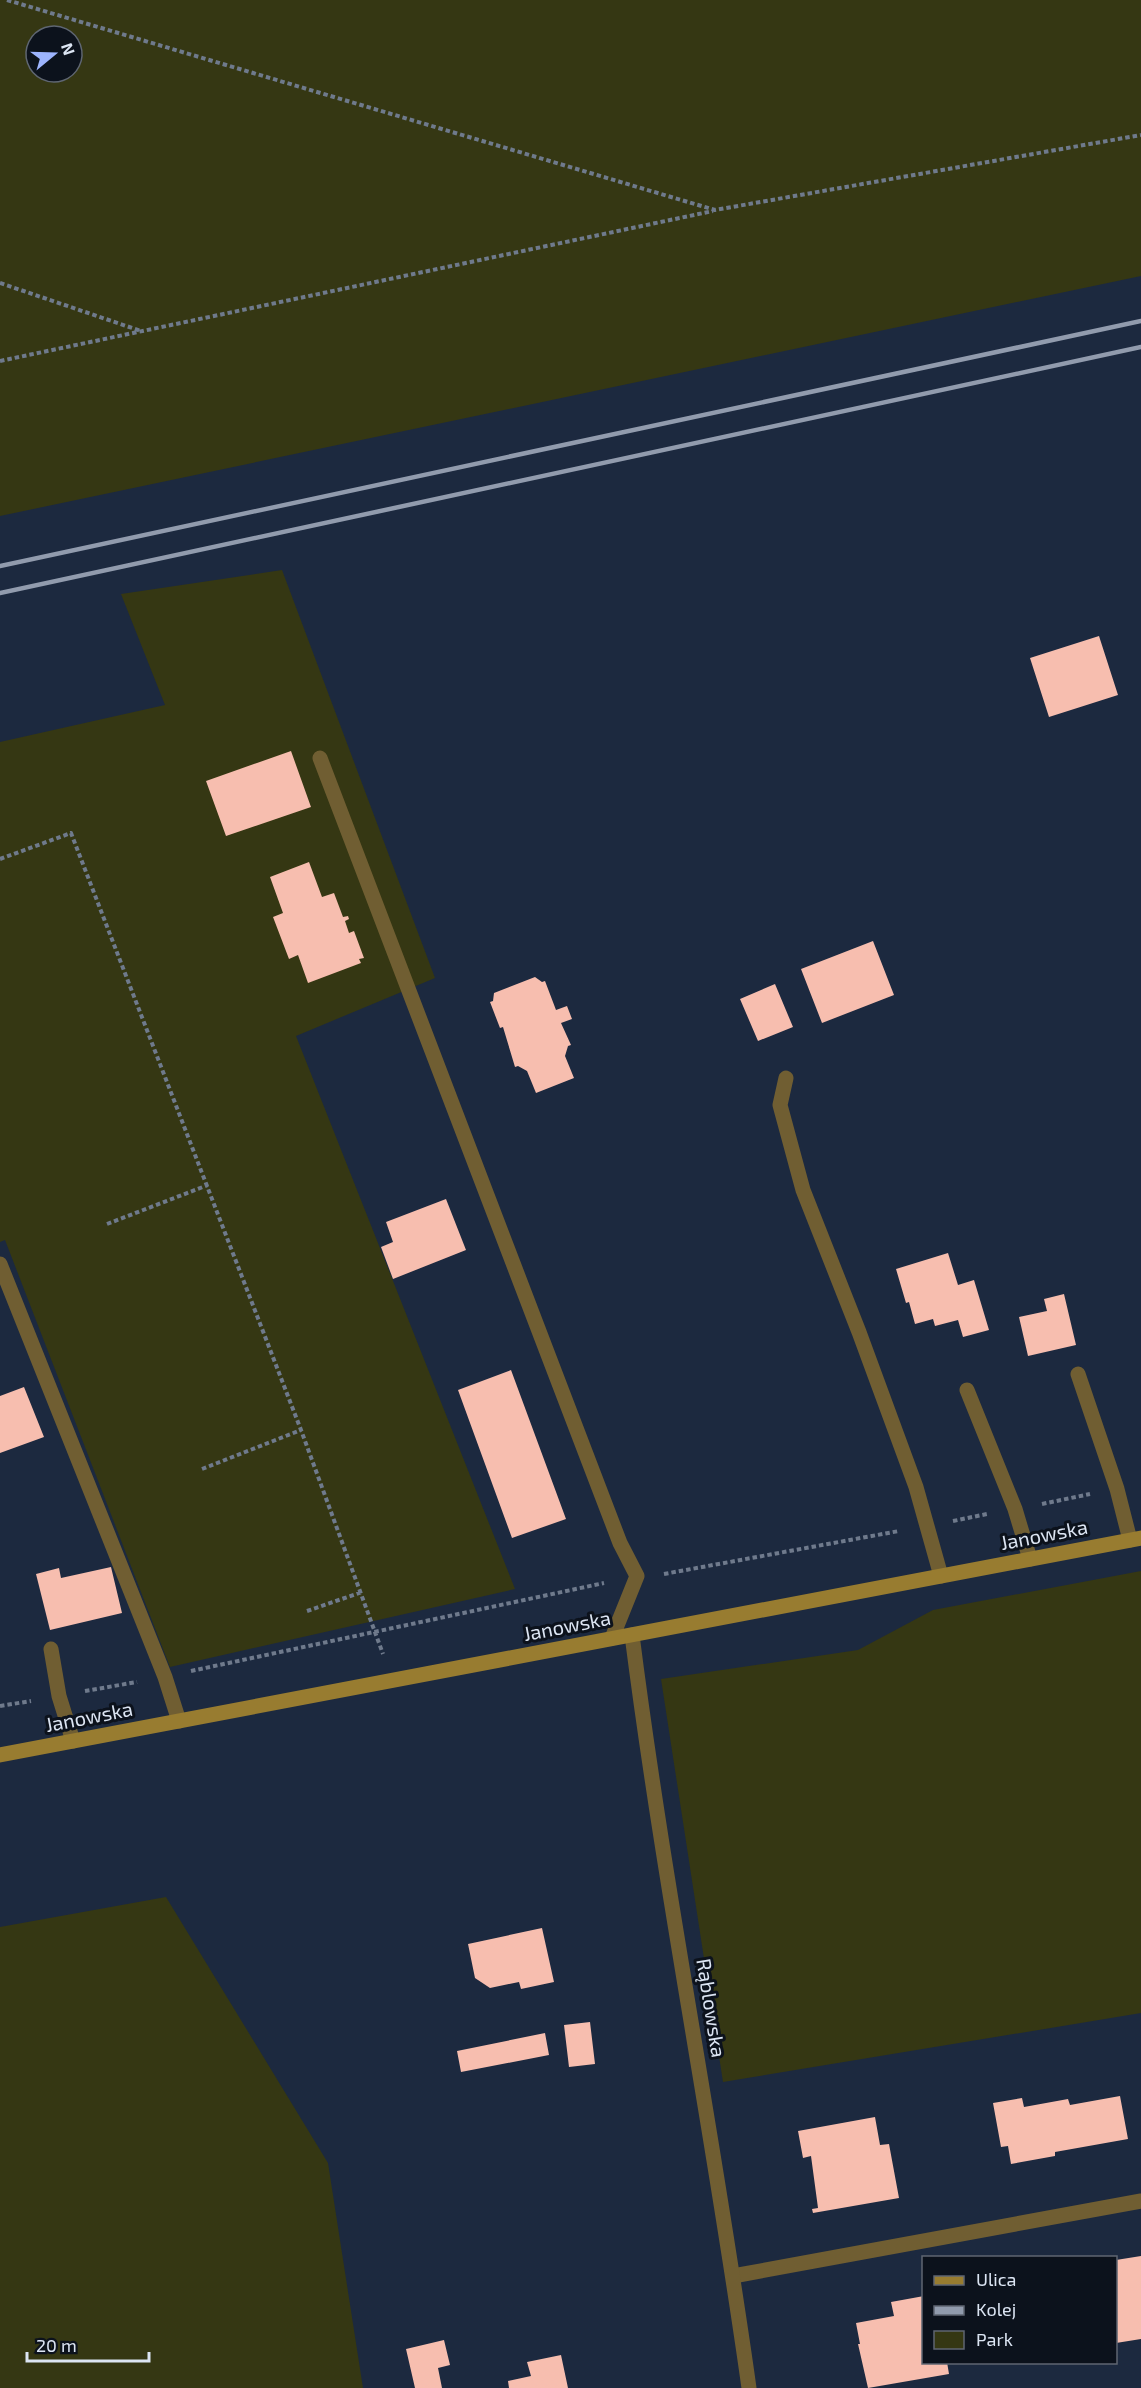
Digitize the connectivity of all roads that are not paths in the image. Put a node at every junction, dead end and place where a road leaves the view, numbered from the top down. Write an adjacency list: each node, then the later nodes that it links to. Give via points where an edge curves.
1 (320, 758): 10 (street, via 620,1543 637,1576)
2 (786, 1078): 8 (street, via 780,1105 803,1190 916,1487)
3 (0, 1264): 12 (street, via 165,1677)
4 (1077, 1374): 6 (street)
5 (967, 1390): 7 (street, via 1015,1509)
6 (1135, 1539): 7 (street, Janowska)
7 (1030, 1559): 8 (street, Janowska)
8 (941, 1576): 9 (street, Janowska)
9 (632, 1635): 10 (street, Janowska); 16 (street, Rąblowska, via 645,1739)
10 (612, 1638): 12 (street, Janowska)
11 (51, 1649): 13 (street, via 59,1696)
12 (179, 1721): 13 (street, Janowska)
13 (73, 1741): 14 (street, Janowska)
14 (0, 1755)
15 (1141, 2201): 16 (street)
16 (734, 2276): 17 (street, Rąblowska)
17 (749, 2388)

